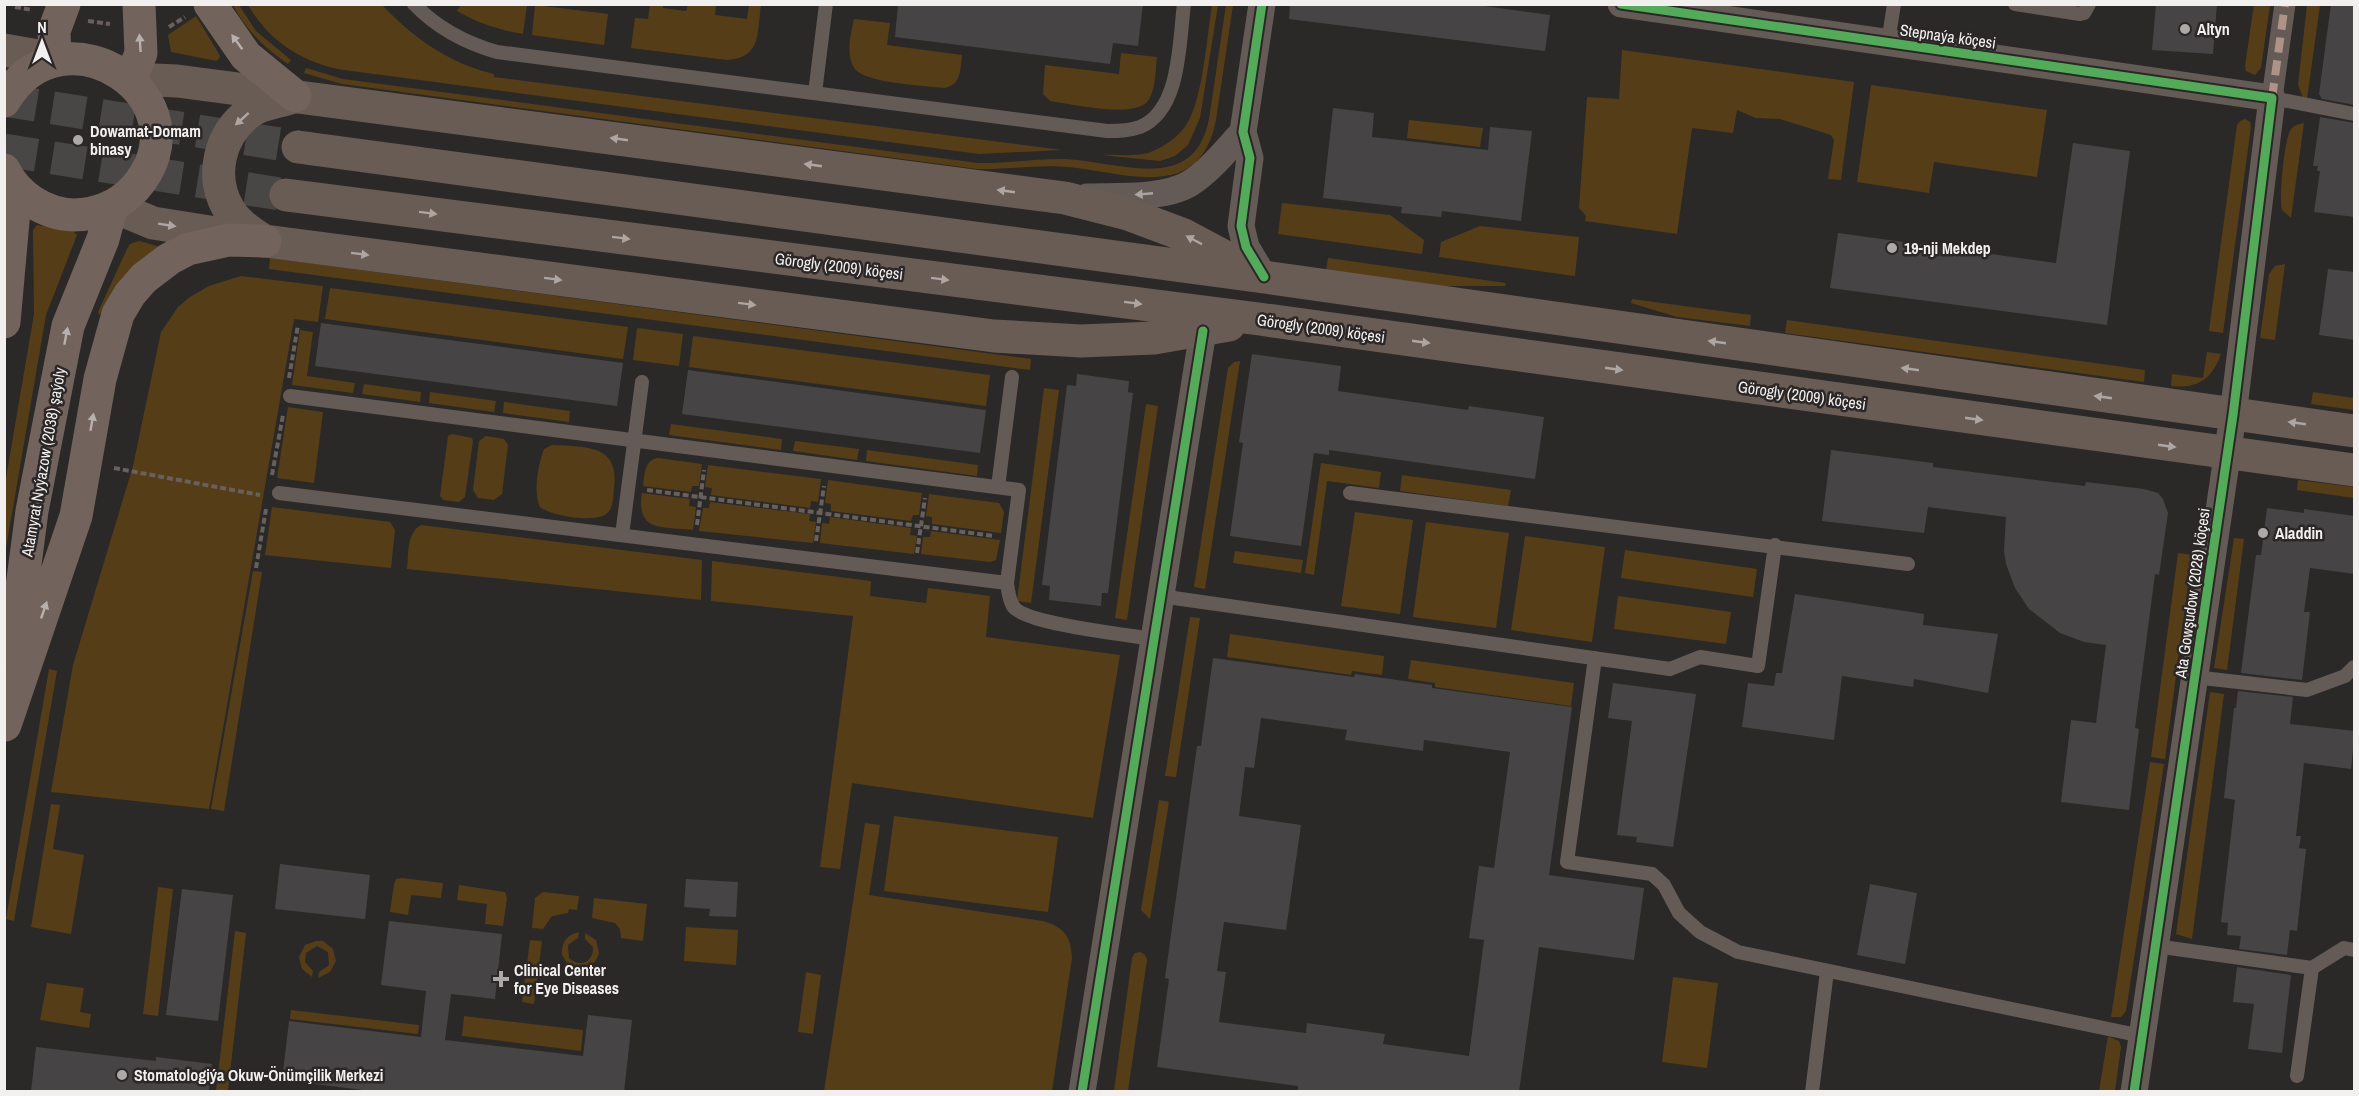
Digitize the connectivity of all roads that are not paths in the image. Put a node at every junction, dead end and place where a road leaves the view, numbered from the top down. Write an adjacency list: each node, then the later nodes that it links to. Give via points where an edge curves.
1 (210, 4): 18 (main road, one-way to 1, via 246,56)
2 (414, 4): 17 (lane, via 448,32 497,52)
3 (826, 4): 17 (lane)
4 (1184, 4): 17 (lane, via 1175,76 1164,107 1154,119 1128,130 1107,131)
5 (1262, 4): 22 (street)
6 (1621, 4): 13 (street, Stepnaýa köçesi)
7 (1894, 4): 13 (lane)
8 (2015, 4): 9 (lane, via 2080,14)
9 (2089, 4)
10 (2285, 4): 19 (street, Ata Gowşudow (2028) köçesi)
11 (61, 12): 15 (main road, via 54,31)
12 (127, 15): 16 (main road, one-way to 12, via 141,53)
13 (1888, 43): 19 (street, Stepnaýa köçesi)
14 (4, 50): 15 (main road)
15 (55, 59): 16 (main road, via 96,59); 20 (main road, via 31,70)
16 (131, 79): 18 (main road); 27 (main road, via 151,111 154,147 140,182)
17 (815, 93)
18 (295, 96): 26 (main road, one-way to 18); 28 (main road, one-way to 28, via 253,110 229,132 222,145 219,183 229,211 241,225)
19 (2272, 98): 21 (lane); 36 (street, Ata Gowşudow (2028) köçesi)
20 (4, 101)
21 (2355, 114)
22 (1243, 132): 26 (street, one-way to 26, via 1211,167 1173,191); 29 (street, via 1250,158 1242,226 1245,247)
23 (298, 147): 29 (main road)
24 (8, 183): 27 (main road, via 37,204 61,213 87,214); 31 (main road)
25 (286, 195): 30 (main road, Görogly (2009) köçesi, one-way to 30)
26 (1065, 198): 29 (main road, one-way to 26, via 1184,235 1128,214)
27 (112, 206): 28 (main road, one-way to 28, via 153,223); 53 (main road, Atamyrat Nyýazow (2038) şaýoly, one-way to 27, via 32,511 68,326)
28 (265, 241): 32 (main road, one-way to 32, via 994,336 1081,341); 53 (main road, one-way to 28, via 76,516 100,379 118,314 144,278 188,249 228,240)
29 (1264, 277): 36 (main road, one-way to 29)
30 (1259, 320): 32 (main road); 39 (main road, Görogly (2009) köçesi, one-way to 39)
31 (4, 322)
32 (1203, 331): 48 (street)
33 (1012, 377): 41 (lane)
34 (642, 382): 38 (lane)
35 (287, 396): 38 (lane)
36 (2232, 415): 37 (main road, one-way to 36); 39 (street, Ata Gowşudow (2028) köçesi)
37 (2355, 431)
38 (635, 441): 41 (lane); 44 (lane)
39 (2227, 454): 40 (main road, Görogly (2009) köçesi); 52 (street, Ata Gowşudow (2028) köçesi)
40 (2355, 470)
41 (998, 487): 47 (lane, via 1019,490)
42 (273, 492): 44 (lane)
43 (1350, 493): 45 (lane)
44 (622, 535): 47 (lane)
45 (1775, 545): 46 (lane); 50 (lane, via 1758,666 1700,657 1670,669)
46 (1908, 564)
47 (1006, 583): 49 (lane, via 1013,606 1024,615)
48 (1160, 596): 49 (street); 50 (lane)
49 (1153, 639): 60 (street)
50 (1595, 658): 57 (lane, via 1567,862 1652,874 1664,885 1679,913 1700,932 1738,952)
51 (2355, 667): 52 (lane, via 2345,676 2307,690)
52 (2194, 677): 54 (street, Ata Gowşudow (2028) köçesi)
53 (4, 725)
54 (2155, 946): 56 (lane); 58 (street, Ata Gowşudow (2028) köçesi)
55 (2355, 950): 56 (lane, via 2344,948)
56 (2312, 968): 59 (lane)
57 (1827, 971): 58 (lane); 61 (lane)
58 (2142, 1036): 62 (street, Ata Gowşudow (2028) köçesi)
59 (2297, 1076)
60 (1082, 1092)
61 (1812, 1092)
62 (2134, 1092)

